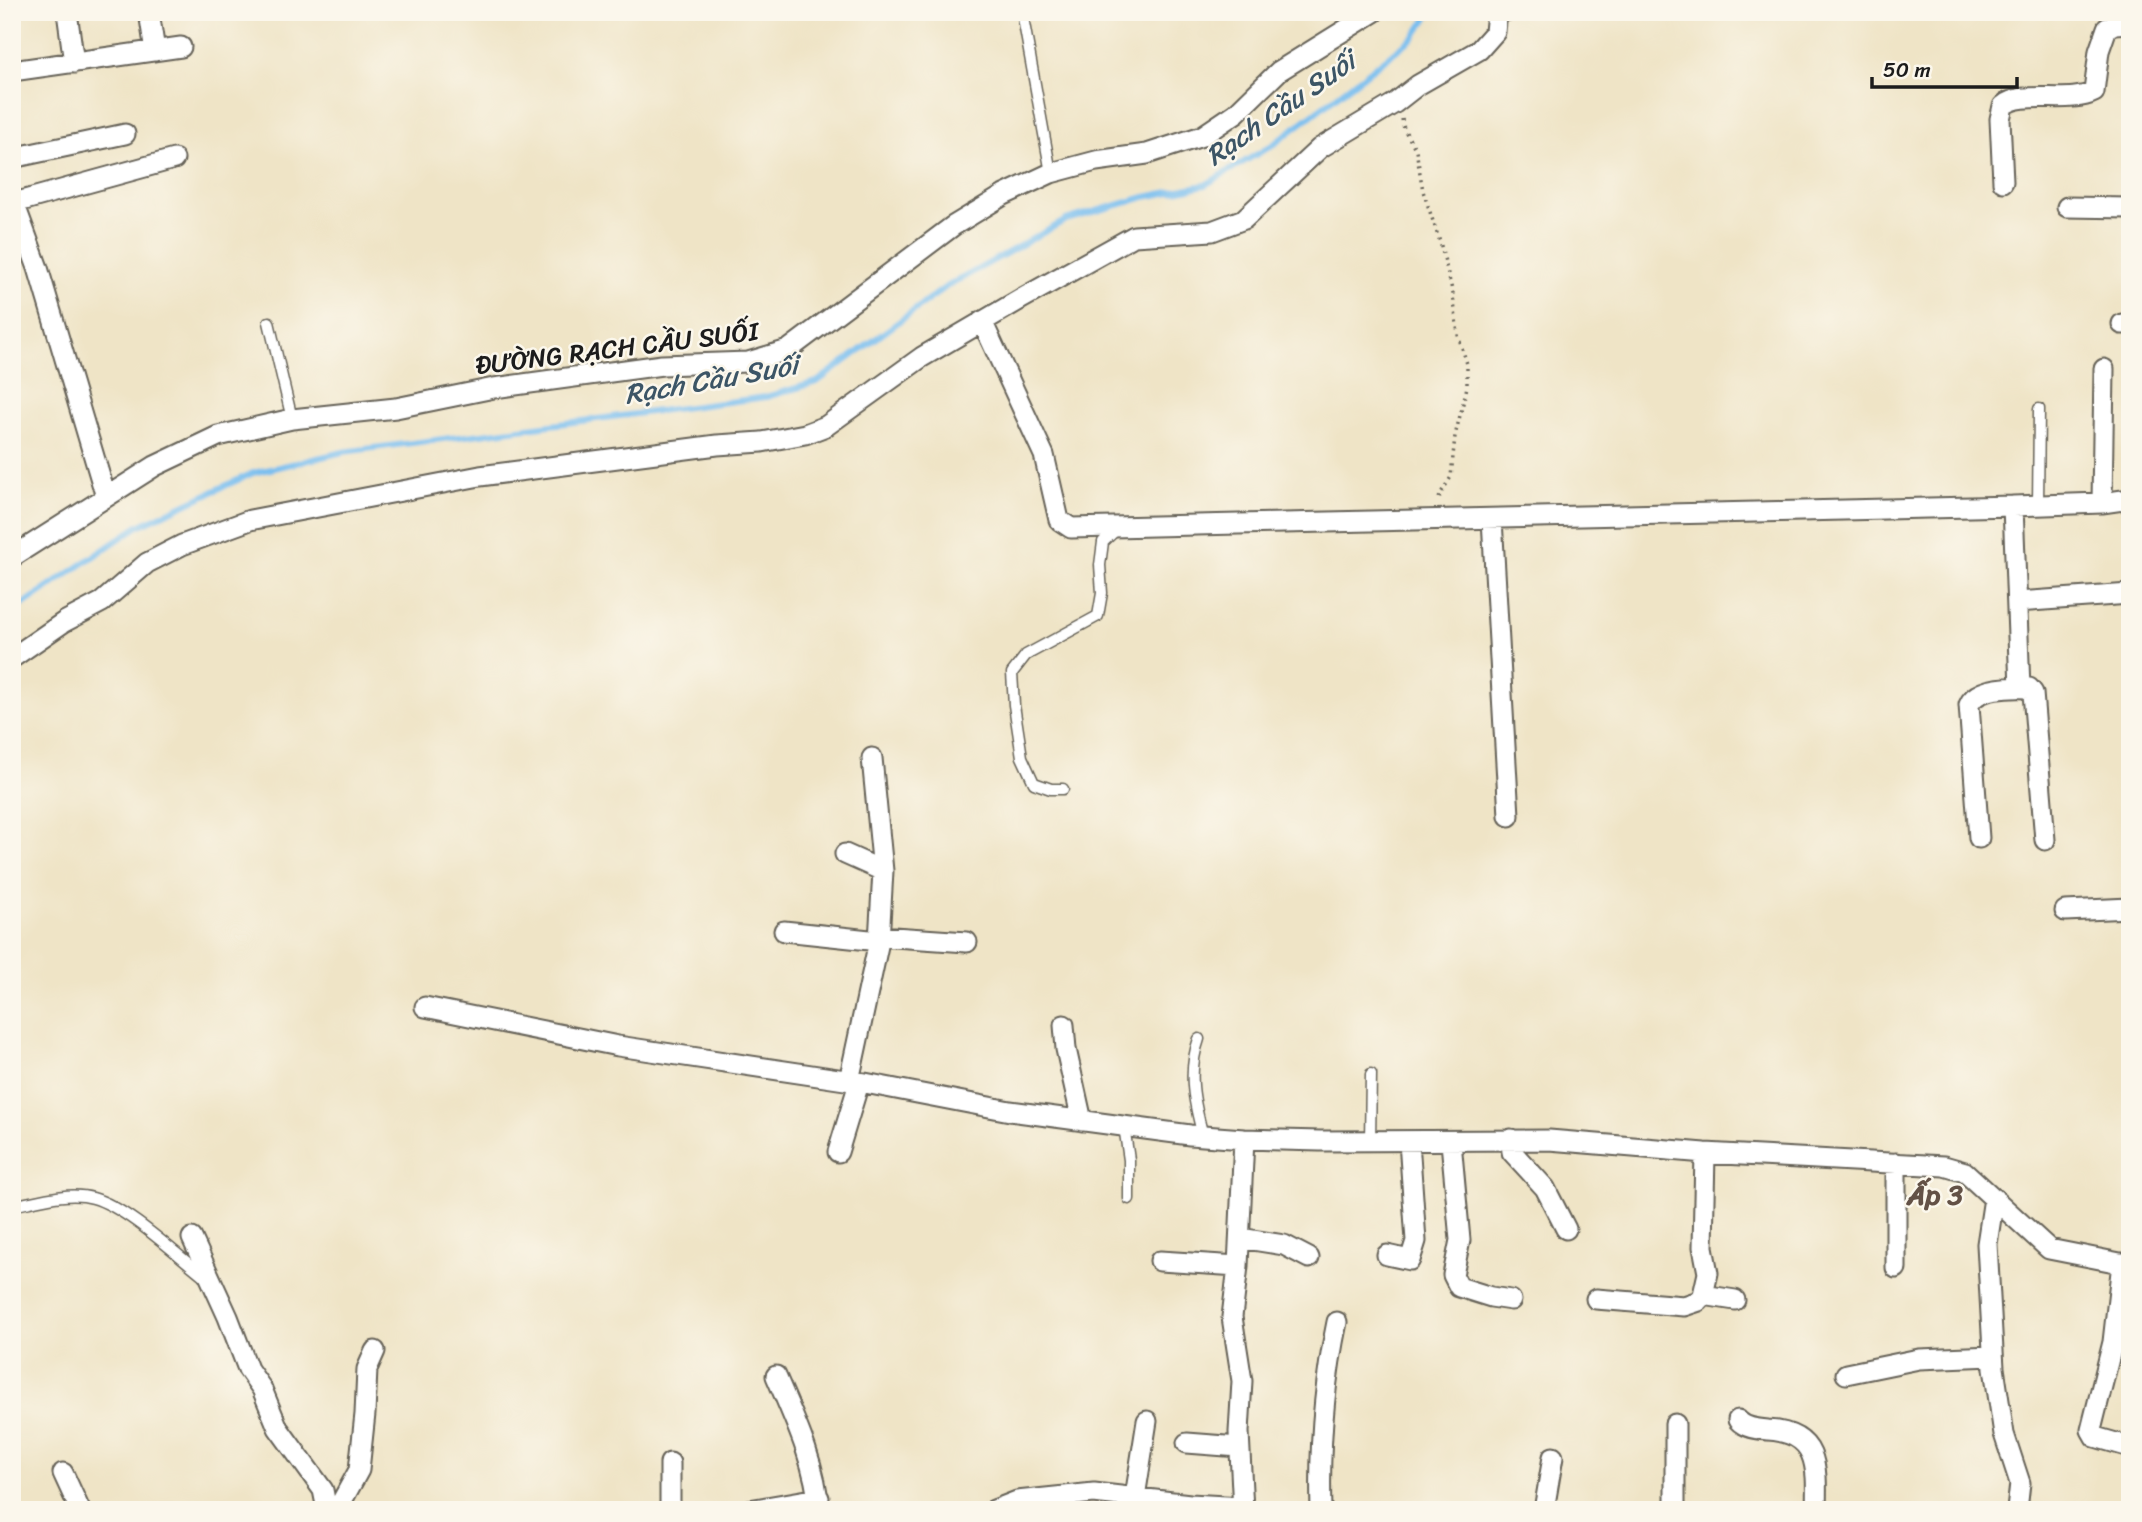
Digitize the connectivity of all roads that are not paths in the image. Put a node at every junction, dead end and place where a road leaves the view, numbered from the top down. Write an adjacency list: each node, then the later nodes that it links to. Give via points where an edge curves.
1 (67, 12): 10 (street)
2 (149, 12): 9 (street)
3 (1022, 12): 15 (lane)
4 (1374, 12): 15 (street, ĐƯỜNG RẠCH CẦU SUỐI, via 1279,71 1236,113 1202,136 1147,154)
5 (1517, 12): 6 (lane)
6 (1497, 16): 20 (street, via 1495,32 1479,50 1320,148 1244,219 1212,231 1134,236)
7 (2130, 23): 16 (street, via 2108,28 2099,51 2094,92 2005,104 2000,119)
8 (181, 47): 9 (street)
9 (155, 51): 10 (street)
10 (75, 62): 11 (street)
11 (12, 71)
12 (125, 134): 13 (street)
13 (12, 159)
14 (174, 159): 17 (street)
15 (1051, 173): 24 (street, ĐƯỜNG RẠCH CẦU SUỐI, via 953,226 788,351 748,362 662,365 494,388 396,408)
16 (2003, 182)
17 (13, 200): 25 (street, via 38,268)
18 (2067, 207): 19 (street)
19 (2130, 208)
20 (982, 321): 31 (street, via 1044,455 1059,520 1071,528); 35 (street, via 922,357 826,426 805,434 480,475 250,520 181,544 147,563 102,603)
21 (269, 322): 24 (lane)
22 (2104, 369): 27 (street)
23 (2039, 409): 29 (lane)
24 (292, 419): 25 (street, ĐƯỜNG RẠCH CẦU SUỐI, via 218,436 155,466)
25 (106, 497): 32 (street, ĐƯỜNG RẠCH CẦU SUỐI)
26 (2130, 499): 27 (street)
27 (2102, 503): 29 (street)
28 (2013, 506): 29 (street); 30 (street); 34 (street)
29 (2038, 506)
30 (1492, 519): 31 (street); 39 (street)
31 (1118, 528): 38 (lane, via 1103,542 1098,616 1026,655 1012,673 1023,757 1034,783)
32 (12, 557)
33 (2130, 593): 34 (street)
34 (2017, 603): 36 (street)
35 (12, 657)
36 (2020, 688): 40 (street, via 1981,692 1969,705); 41 (street, via 2034,693)
37 (873, 758): 43 (street)
38 (1063, 789)
39 (1509, 816)
40 (1979, 838)
41 (2045, 840)
42 (845, 854): 43 (street)
43 (883, 870): 47 (street)
44 (2130, 908): 45 (street)
45 (2065, 911)
46 (784, 931): 47 (street)
47 (879, 939): 48 (street); 53 (street)
48 (967, 942)
49 (425, 1007): 53 (street, via 618,1046)
50 (1064, 1025): 54 (street)
51 (1199, 1039): 56 (lane, via 1191,1075)
52 (1371, 1074): 60 (lane)
53 (854, 1082): 54 (street); 62 (street)
54 (1082, 1121): 55 (street)
55 (1124, 1126): 56 (street); 66 (lane)
56 (1203, 1136): 57 (street)
57 (1244, 1139): 60 (street); 70 (street)
58 (1511, 1139): 61 (street); 63 (street); 68 (street, via 1512,1152 1545,1188)
59 (1409, 1140): 60 (street); 61 (street); 71 (street, via 1416,1241 1410,1260)
60 (1370, 1141)
61 (1451, 1142): 80 (street, via 1460,1240 1453,1275 1459,1287)
62 (838, 1152)
63 (1705, 1153): 64 (street); 78 (street, via 1703,1247 1708,1273)
64 (1896, 1163): 65 (street, via 1965,1172); 76 (street)
65 (1994, 1198): 74 (street, via 2049,1249); 84 (street, via 1987,1244)
66 (1129, 1199)
67 (12, 1206): 77 (lane, via 69,1196 93,1198 120,1210)
68 (1566, 1229)
69 (192, 1238): 77 (street)
70 (1240, 1238): 72 (street, via 1284,1245); 75 (street)
71 (1387, 1255)
72 (1309, 1258)
73 (1160, 1261): 75 (street)
74 (2126, 1264): 92 (street, via 2091,1430 2095,1437)
75 (1238, 1266): 91 (street, via 1232,1317 1242,1381)
76 (1896, 1268)
77 (213, 1283): 100 (street, via 248,1369 278,1428 323,1490)
78 (1703, 1295): 79 (street, via 1684,1306); 81 (street)
79 (1596, 1299)
80 (1511, 1300)
81 (1735, 1300)
82 (1338, 1322): 105 (street, via 1323,1412)
83 (375, 1351): 101 (street, via 367,1369 359,1470)
84 (1993, 1356): 85 (street, via 1919,1359); 109 (street, via 2004,1434 2020,1483)
85 (1846, 1374)
86 (776, 1376): 97 (street, via 808,1458)
87 (1738, 1420): 108 (street, via 1757,1429 1783,1430 1801,1441 1813,1455 1817,1472)
88 (1147, 1421): 96 (street)
89 (1675, 1424): 107 (street)
90 (1186, 1443): 91 (street)
91 (1239, 1447): 98 (street)
92 (2130, 1447)
93 (1553, 1457): 106 (street)
94 (670, 1463): 102 (street)
95 (63, 1474): 99 (street)
96 (1146, 1502): 98 (street); 104 (street, via 1094,1493 1017,1501)
97 (819, 1504): 103 (street)
98 (1243, 1508)
99 (80, 1510)
100 (327, 1510)
101 (337, 1510)
102 (670, 1510)
103 (749, 1510)
104 (994, 1510)
105 (1321, 1510)
106 (1544, 1510)
107 (1675, 1510)
108 (1816, 1510)
109 (2017, 1510)

